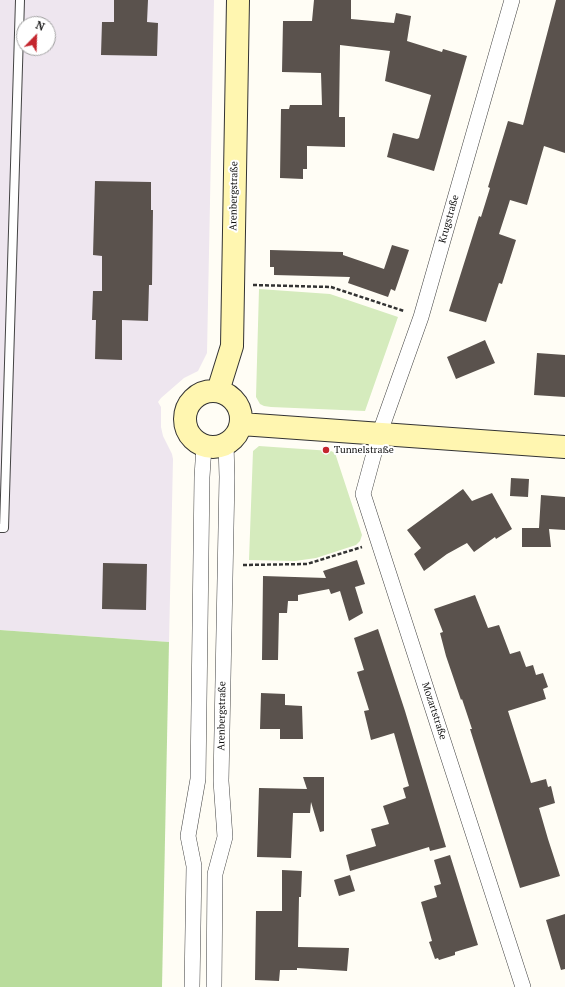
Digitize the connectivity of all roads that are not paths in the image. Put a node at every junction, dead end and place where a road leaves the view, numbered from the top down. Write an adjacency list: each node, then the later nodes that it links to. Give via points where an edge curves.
1 (20, 0): 10 (lane, via 5,520 4,528)
2 (238, 0): 4 (street, Arenbergstraße, via 232,346)
3 (512, 0): 6 (street, Krugstraße, via 421,317)
4 (218, 391): 5 (street, via 232,398 240,410); 8 (street, via 205,392 192,400 186,411 185,425 191,437)
5 (241, 424): 6 (street); 7 (street, via 236,435)
6 (379, 435): 9 (street); 13 (street, Mozartstraße, via 363,494)
7 (226, 444): 8 (street); 12 (street, Arenbergstraße, via 221,781 225,837 215,874)
8 (204, 446): 11 (street, via 198,779 188,836 194,866)
9 (565, 447)
10 (0, 528)
11 (192, 987)
12 (214, 987)
13 (523, 987)

